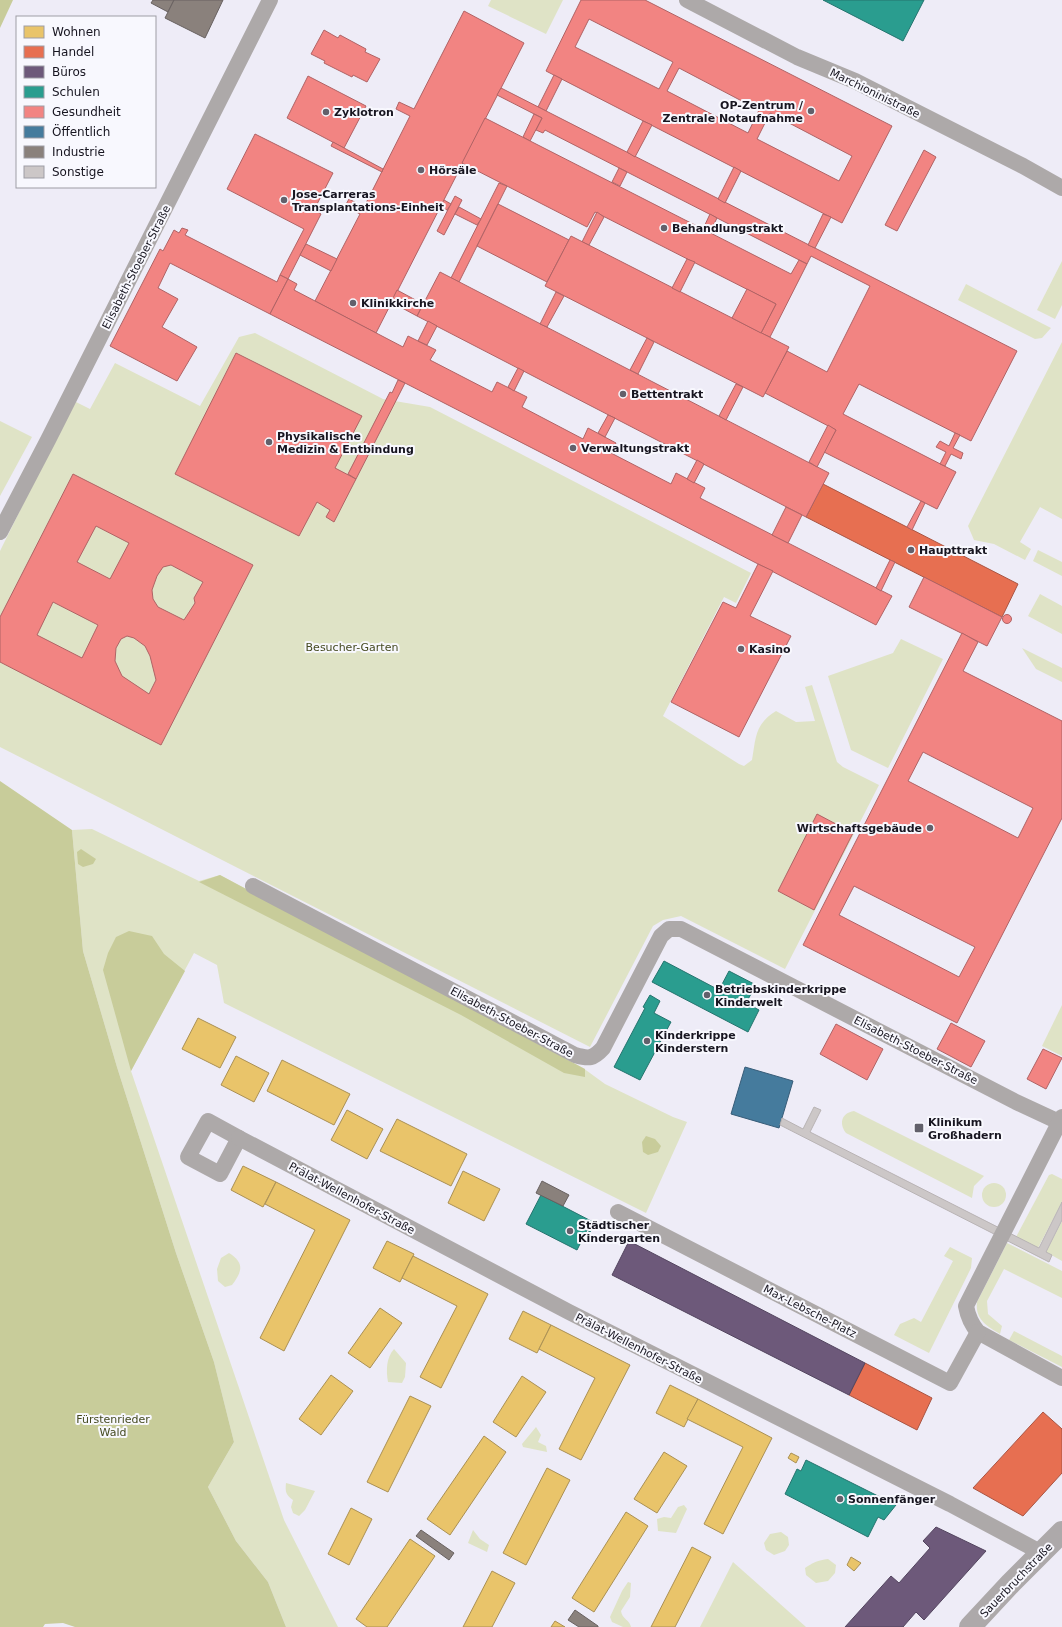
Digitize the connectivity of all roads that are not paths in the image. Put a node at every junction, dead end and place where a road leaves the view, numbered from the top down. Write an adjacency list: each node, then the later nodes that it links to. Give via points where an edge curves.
1 (270, 0): 4 (street, Elisabeth-Stoeber-Straße)
2 (688, 0): 3 (street, Marchioninistraße, via 796,57 855,81)
3 (1062, 188)
4 (0, 532)
5 (253, 886): 6 (street, Elisabeth-Stoeber-Straße, via 575,1055 586,1058 595,1056 603,1048 661,936 669,929 681,929 1016,1102)
6 (1061, 1119): 9 (street, via 966,1306 967,1315)
7 (239, 1138): 12 (street, Prälat-Wellenhofer-Straße, via 569,1312)
8 (618, 1212): 9 (street, Max-Lebsche-Platz, via 950,1384)
9 (978, 1332): 10 (street)
10 (1062, 1378)
11 (1062, 1532): 12 (street, Sauerbruchstraße)
12 (1042, 1553): 13 (street, Sauerbruchstraße)
13 (970, 1627)

